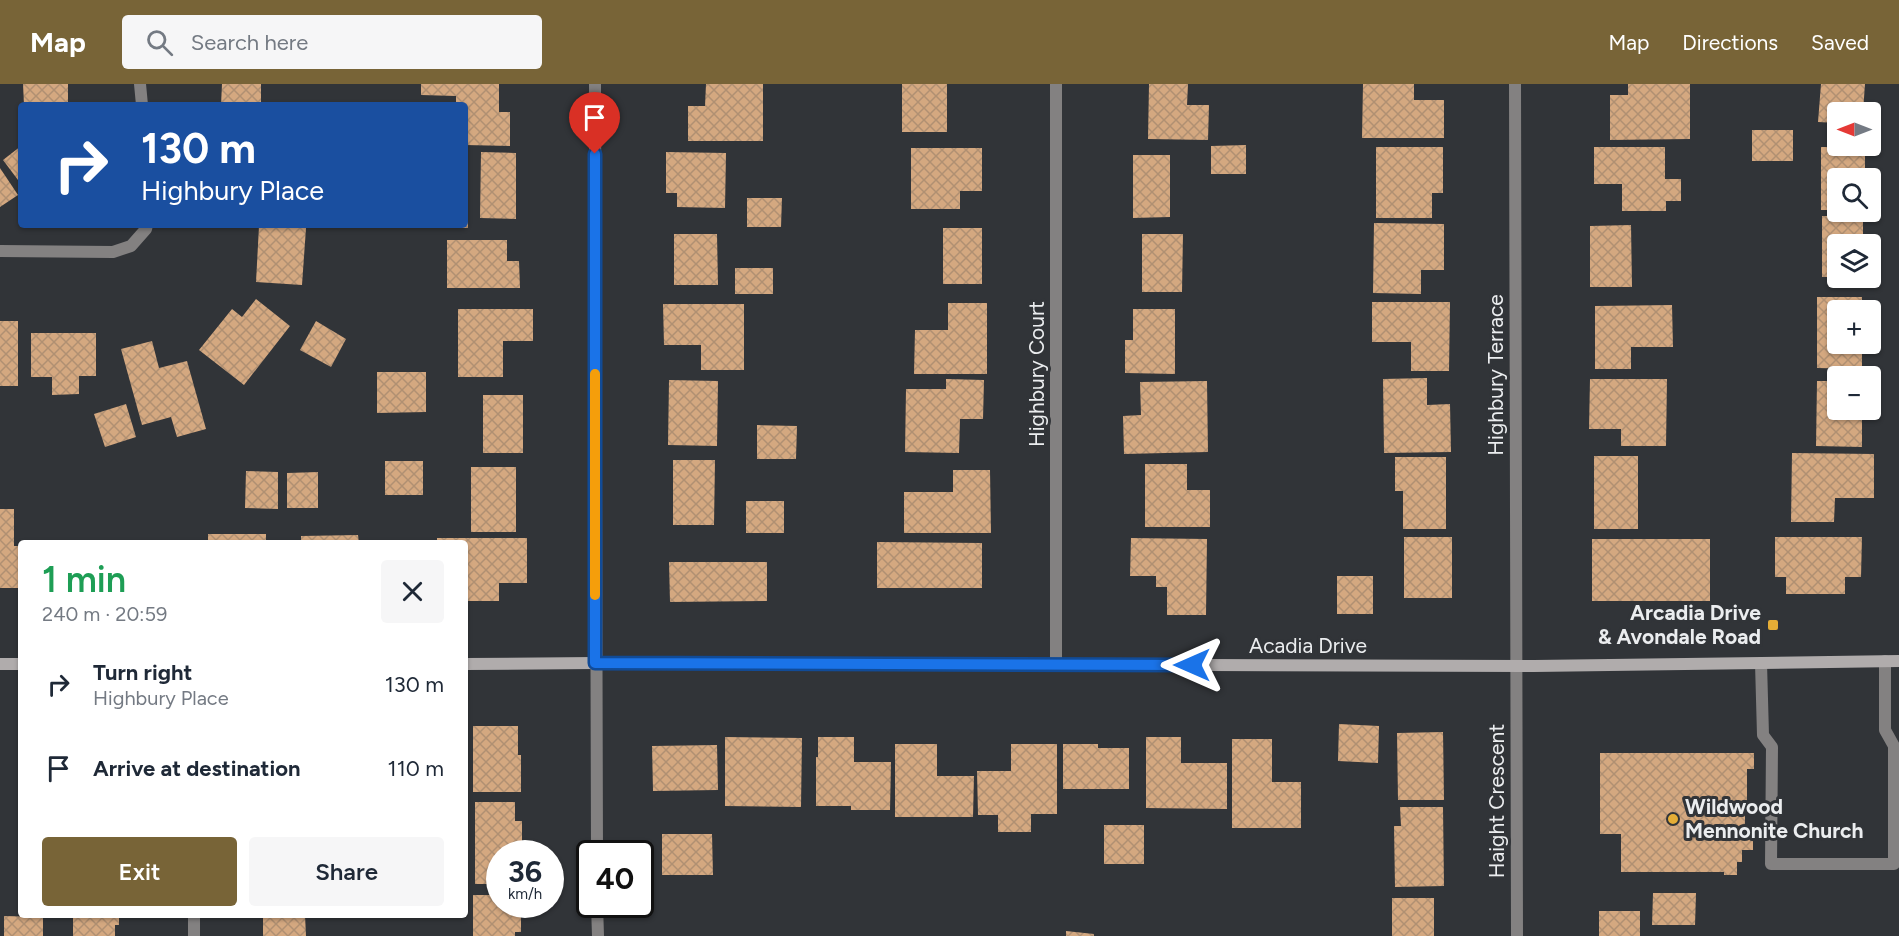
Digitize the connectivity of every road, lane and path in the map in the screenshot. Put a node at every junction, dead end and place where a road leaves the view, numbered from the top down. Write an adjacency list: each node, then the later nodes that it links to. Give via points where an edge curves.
1 (140, 84): 5 (street)
2 (595, 84): 10 (street)
3 (1056, 84): 15 (street, Highbury Court)
4 (1515, 84): 16 (street, Highbury Terrace)
5 (142, 102)
6 (146, 228): 7 (street, via 131,246 113,252)
7 (0, 250)
8 (1885, 661): 9 (street, Acadia Drive); 11 (street, Acadia Drive); 11 (street, via 1885,730 1894,746 1894,864 1771,864 1772,747 1763,735)
9 (1899, 661)
10 (595, 663): 14 (street, Acadia Drive); 15 (street, Acadia Drive); 17 (street)
11 (1761, 663): 16 (street, Acadia Drive)
12 (0, 664): 13 (street)
13 (18, 664)
14 (468, 664)
15 (1056, 664): 16 (street, Acadia Drive)
16 (1516, 666): 22 (street, Haight Crescent)
17 (597, 840)
18 (194, 918): 20 (street)
19 (597, 918): 21 (street)
20 (194, 936)
21 (598, 936)
22 (1517, 936)

